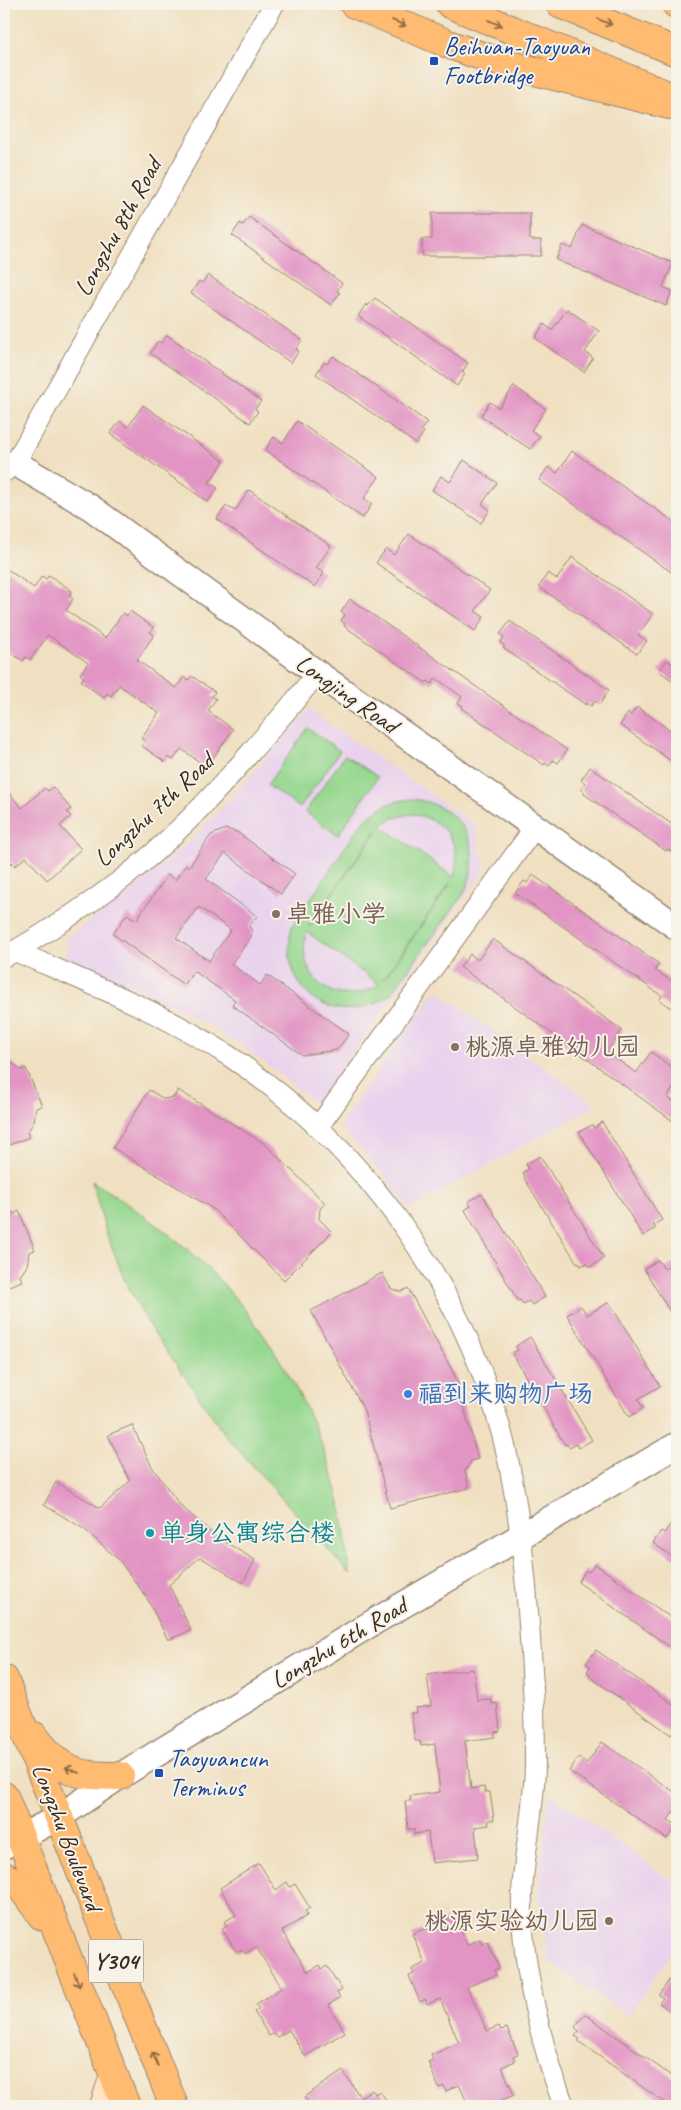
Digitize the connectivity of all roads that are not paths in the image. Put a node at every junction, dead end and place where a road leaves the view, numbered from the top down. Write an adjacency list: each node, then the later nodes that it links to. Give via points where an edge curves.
1 (274, 4): 8 (street, Longzhu 8th Road)
2 (354, 4): 7 (main road, one-way to 7, via 499,62)
3 (450, 4): 6 (main road, one-way to 6)
4 (560, 4): 5 (main road, one-way to 5)
5 (677, 52)
6 (677, 99)
7 (677, 107)
8 (9, 468): 9 (street, Longjing Road, via 90,507)
9 (317, 673): 10 (street, Longjing Road); 12 (street, Longzhu 7th Road, via 179,830 121,880)
10 (535, 827): 11 (street, Longjing Road); 13 (street)
11 (677, 927)
12 (10, 954): 13 (street, via 138,1005 200,1038 258,1077)
13 (318, 1127): 15 (street, via 397,1216 452,1304 480,1368 502,1434)
14 (677, 1445): 15 (street, Longzhu 6th Road)
15 (521, 1536): 17 (street, Longzhu 6th Road); 27 (street, via 532,1649 535,1766 522,1896 524,1936 537,2016)
16 (9, 1691): 17 (main road, one-way to 16, via 91,1776 73,1772 58,1763 35,1737); 19 (main road, Longzhu Boulevard / Y304)
17 (120, 1776): 19 (street, Longzhu 6th Road)
18 (4, 1796): 20 (main road, Longzhu Boulevard)
19 (59, 1818): 20 (street, Longzhu 6th Road); 26 (main road, Longzhu Boulevard / Y304, one-way to 19)
20 (12, 1841): 22 (main road, Longzhu Boulevard)
21 (4, 1876): 22 (main road, via 20,1886)
22 (63, 1944): 23 (main road, Longzhu Boulevard, one-way to 23)
23 (114, 2076): 24 (main road); 25 (main road, Longzhu Boulevard)
24 (104, 2106)
25 (126, 2106)
26 (174, 2106)
27 (564, 2106)

